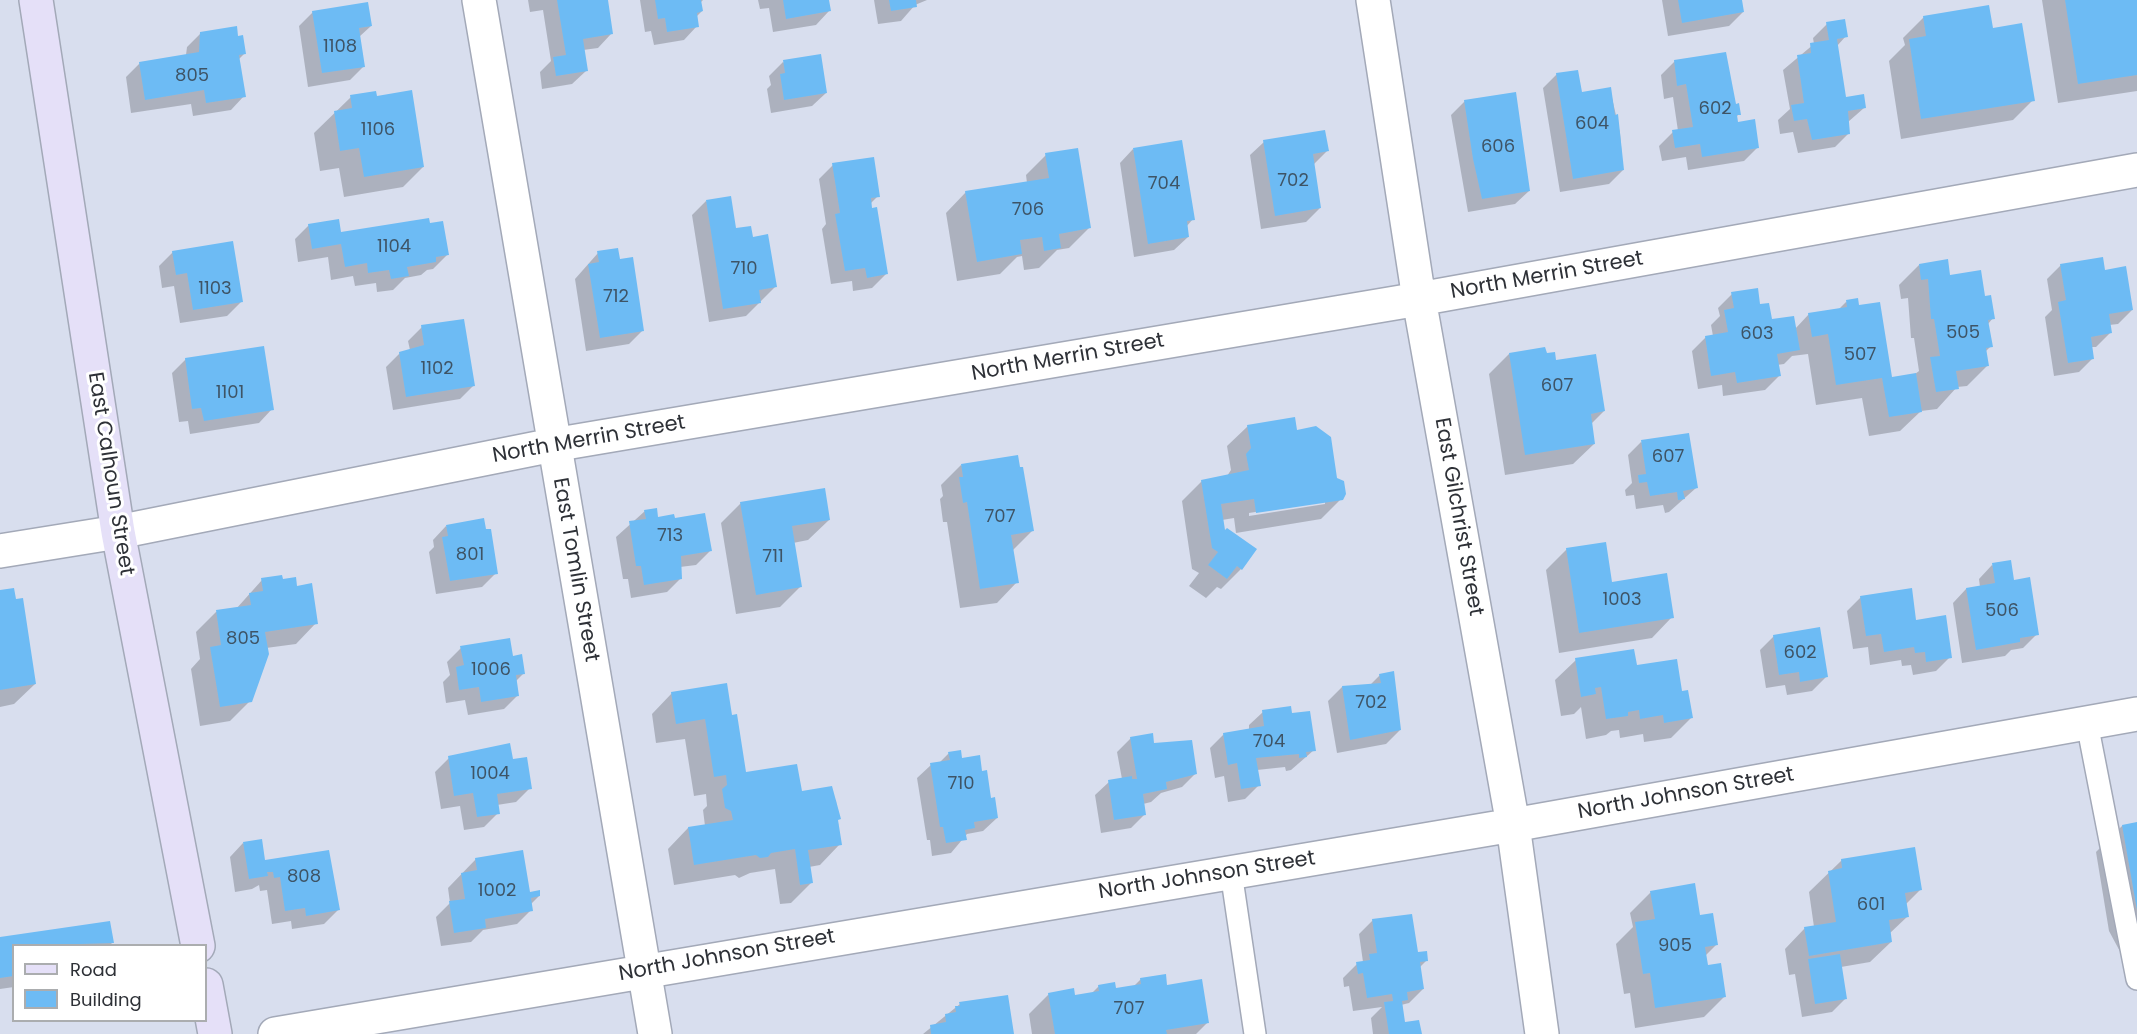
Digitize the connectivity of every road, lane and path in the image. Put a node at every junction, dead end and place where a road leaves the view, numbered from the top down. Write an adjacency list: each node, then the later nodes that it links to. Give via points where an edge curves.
1 (36, 0): 7 (street, East Calhoun Street)
2 (479, 0): 6 (street, East Tomlin Street)
3 (1373, 0): 5 (street, East Gilchrist Street)
4 (2137, 170): 5 (street, North Merrin Street)
5 (1419, 299): 6 (street, North Merrin Street); 11 (street, East Gilchrist Street)
6 (553, 446): 7 (street, North Merrin Street); 14 (street, East Tomlin Street)
7 (118, 532): 8 (street, North Merrin Street); 13 (street, East Calhoun Street)
8 (0, 551)
9 (2137, 714): 10 (street, North Johnson Street)
10 (2087, 723): 11 (street, North Johnson Street); 15 (lane)
11 (1514, 825): 12 (street, North Johnson Street); 21 (street, East Gilchrist Street)
12 (1231, 872): 14 (street, North Johnson Street); 20 (lane)
13 (198, 944)
14 (645, 969): 18 (street, North Johnson Street); 19 (street, East Tomlin Street)
15 (2137, 979)
16 (207, 990): 17 (street)
17 (215, 1034)
18 (275, 1034)
19 (655, 1034)
20 (1255, 1034)
21 (1542, 1034)

